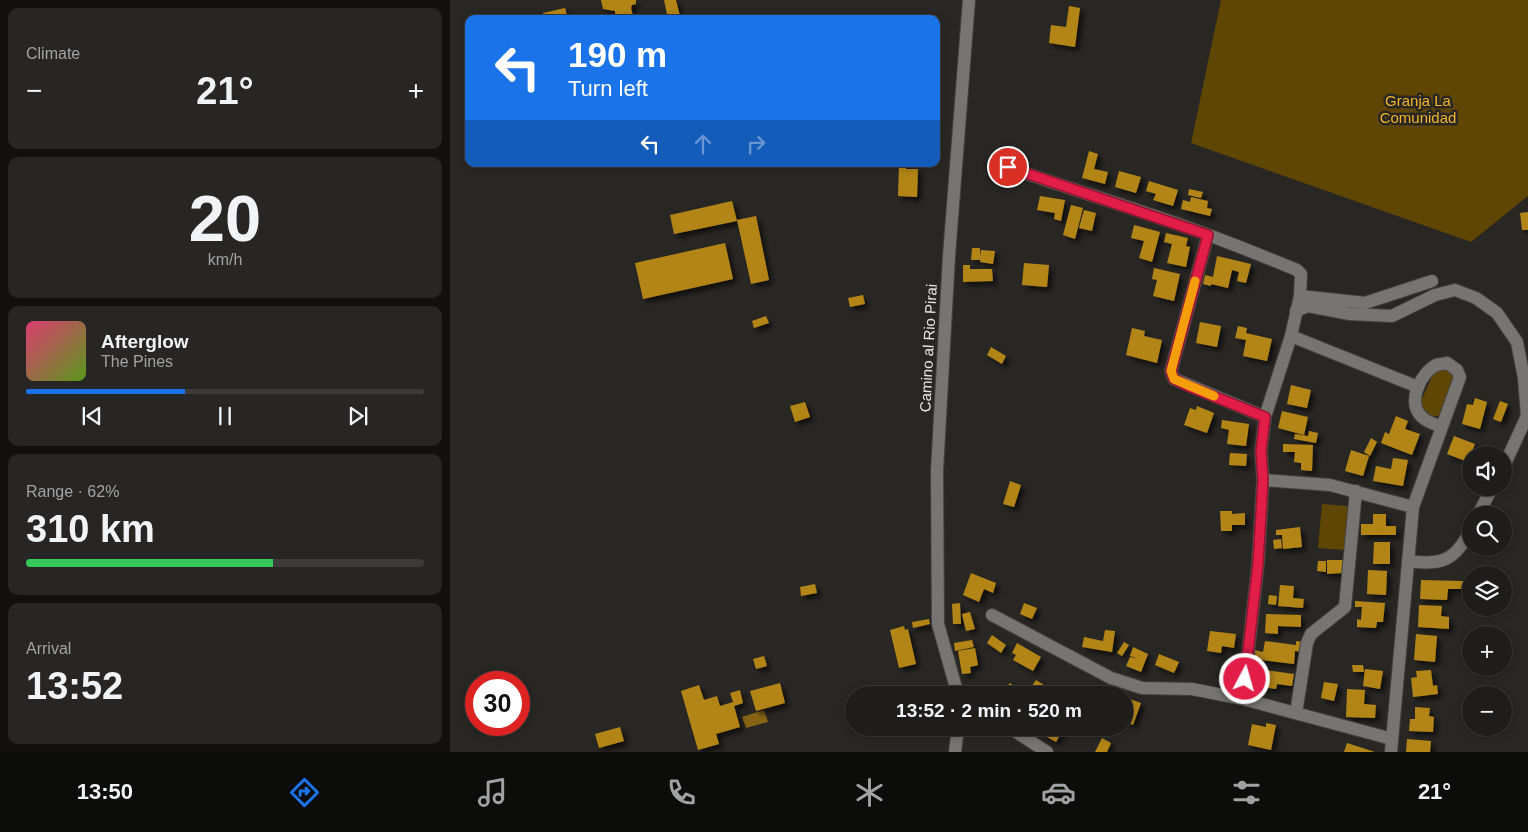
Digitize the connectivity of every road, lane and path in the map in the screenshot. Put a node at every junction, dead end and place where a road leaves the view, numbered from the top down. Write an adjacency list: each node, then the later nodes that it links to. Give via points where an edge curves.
1 (969, 0): 18 (street, Camino al Rio Pirai, via 949,256 937,471 938,624)
2 (1008, 167): 3 (street)
3 (1208, 235): 5 (street, via 1297,270 1302,274); 9 (street, via 1171,371 1174,379 1188,386)
4 (1432, 280): 5 (street, via 1364,303)
5 (1300, 296): 6 (street)
6 (1296, 311): 7 (street); 11 (street, via 1308,306 1350,314 1392,316 1435,295 1455,290 1476,298 1497,313 1516,342 1524,378 1526,416)
7 (1291, 336): 8 (street); 9 (street)
8 (1418, 387): 10 (street, via 1415,399 1420,416); 10 (street, via 1436,365 1447,363 1457,370 1460,377)
9 (1265, 417): 12 (street, via 1261,451)
10 (1442, 427): 14 (street)
11 (1512, 448)
12 (1263, 480): 13 (street, via 1330,485); 19 (street)
13 (1356, 491): 14 (street); 20 (street, via 1345,607 1311,634)
14 (1413, 507): 16 (street)
15 (1462, 545): 16 (street, via 1451,556 1428,564)
16 (1408, 562): 23 (street)
17 (992, 615): 19 (street, via 1111,678 1142,688 1192,689)
18 (955, 686)
19 (1243, 699): 20 (street)
20 (1296, 713): 23 (street)
21 (957, 736): 24 (street)
22 (1022, 736): 25 (street)
23 (1392, 746)
24 (955, 752)
25 (1047, 752)

